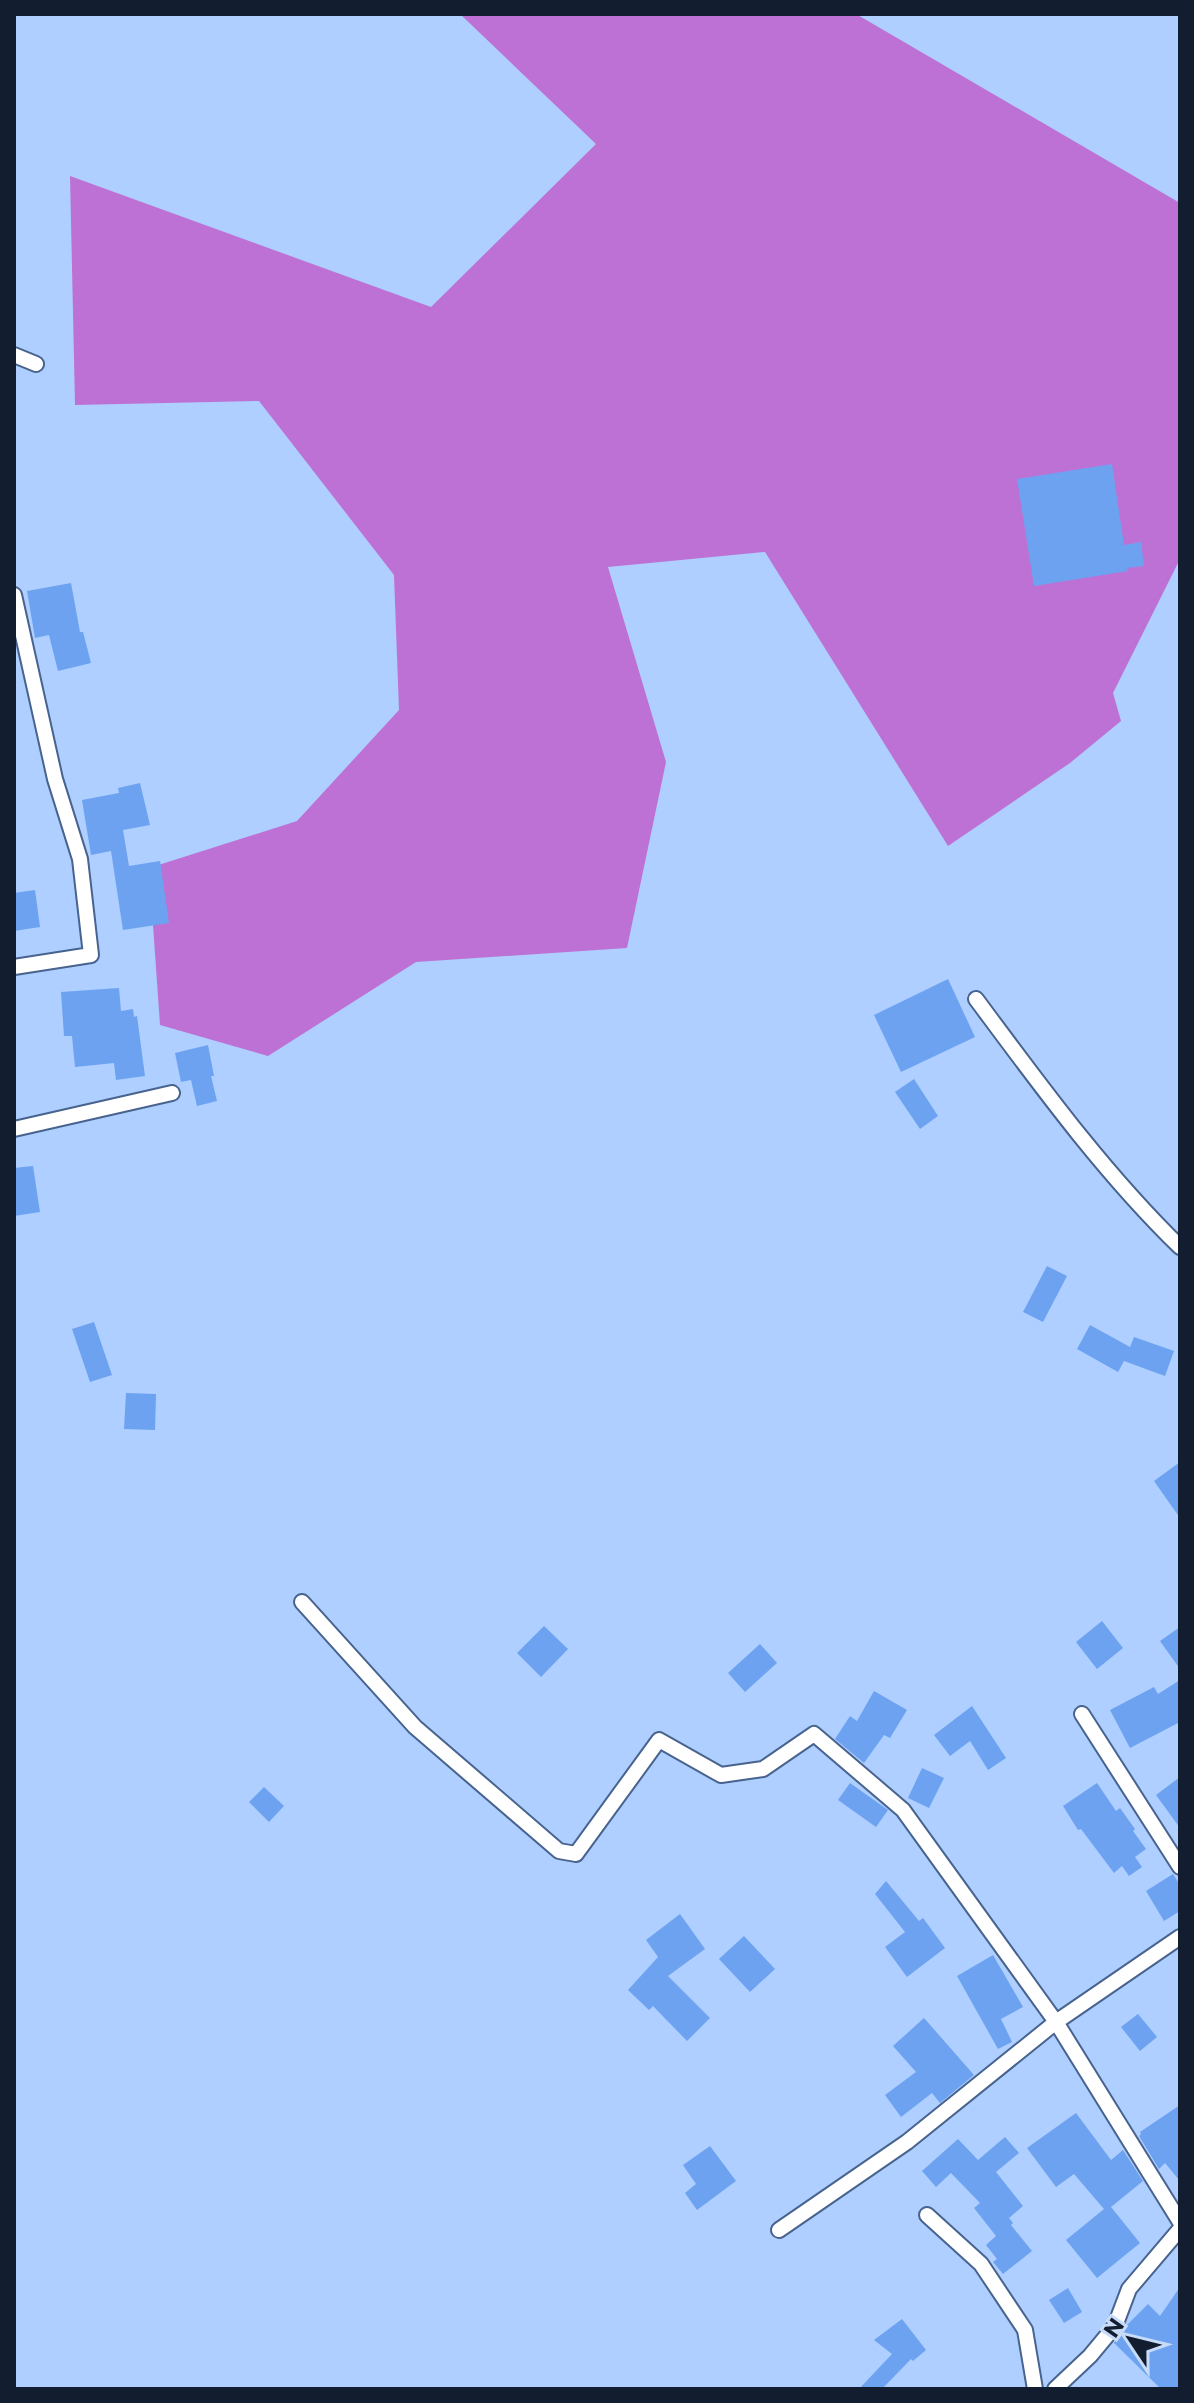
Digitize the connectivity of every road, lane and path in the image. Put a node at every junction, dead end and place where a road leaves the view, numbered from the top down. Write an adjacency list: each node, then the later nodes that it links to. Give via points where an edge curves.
1 (14, 355): 2 (street)
2 (36, 364)
3 (14, 595): 4 (street, via 55,779 80,859 91,955)
4 (14, 967)
5 (976, 999): 8 (street, via 1075,1131)
6 (172, 1093): 7 (street)
7 (14, 1129)
8 (1180, 1247)
9 (302, 1602): 13 (street, via 415,1727 559,1851 576,1854 659,1740 721,1775 763,1769 814,1734 903,1810)
10 (1082, 1714): 11 (street)
11 (1180, 1867)
12 (1180, 1937): 13 (street)
13 (1056, 2022): 15 (street); 17 (street, via 907,2142)
14 (927, 2215): 18 (street, via 981,2264 1025,2330)
15 (1180, 2222)
16 (1180, 2229): 19 (street, via 1129,2289 1115,2326)
17 (779, 2230)
18 (1035, 2389)
19 (1055, 2389)

